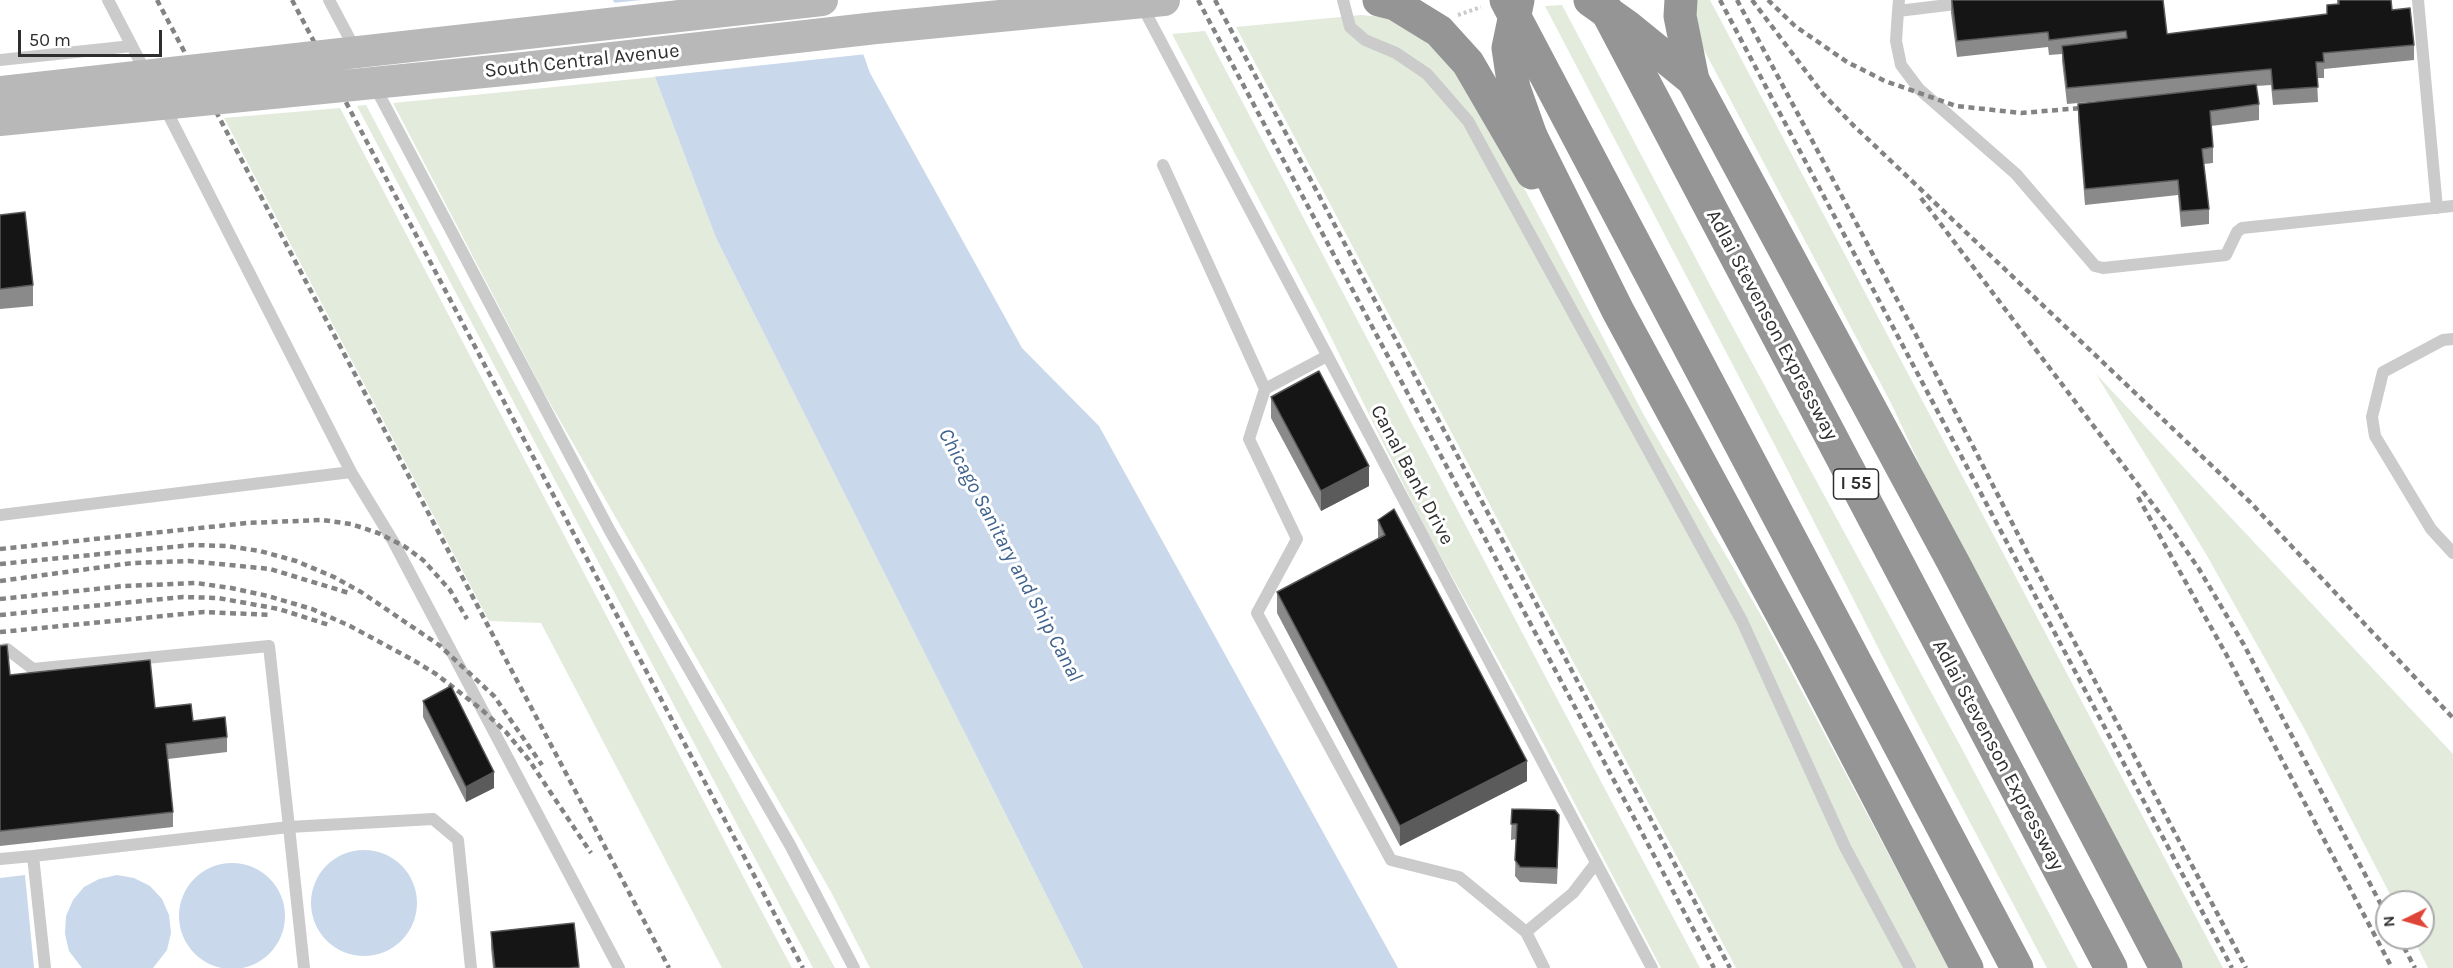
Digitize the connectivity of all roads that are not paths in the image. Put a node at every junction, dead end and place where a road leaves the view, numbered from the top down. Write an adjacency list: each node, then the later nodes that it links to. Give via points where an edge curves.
1 (108, 0): 16 (lane)
2 (329, 0): 41 (lane, via 605,521 790,846)
3 (822, 0): 19 (main road, South Central Avenue, bridge)
4 (1138, 0): 26 (lane, Canal Bank Drive)
5 (1164, 0): 20 (main road, South Central Avenue, bridge)
6 (1343, 0): 44 (lane, via 1350,27 1365,40 1396,53 1427,74 1468,121 1742,621 1845,848)
7 (1379, 0): 21 (highway, via 1395,4 1439,31 1468,63)
8 (1518, 0): 21 (highway, bridge, via 1508,48)
9 (1590, 0): 18 (highway, bridge)
10 (1600, 0): 47 (highway, Adlai Stevenson Expressway / I 55)
11 (1681, 0): 18 (highway, via 1680,16)
12 (1989, 0): 15 (lane)
13 (2418, 0): 24 (lane)
14 (1494, 3): 46 (highway)
15 (1899, 5): 24 (lane, via 1896,41 1901,65 1919,89 2016,174 2095,266 2226,255 2242,228)
16 (132, 46): 17 (lane); 28 (lane)
17 (0, 60)
18 (1693, 80): 48 (highway)
19 (0, 92)
20 (0, 120)
21 (1523, 140): 45 (highway, via 1805,657)
22 (1163, 165): 27 (lane)
23 (2453, 207): 24 (lane)
24 (2437, 208)
25 (2453, 339): 30 (lane, via 2443,340 2383,372 2372,417 2375,436 2431,529)
26 (1327, 356): 27 (lane); 35 (lane, Canal Bank Drive)
27 (1265, 389): 36 (lane, via 1249,439 1297,538 1257,613 1391,860 1459,877)
28 (351, 472): 29 (lane); 40 (lane, via 393,541)
29 (0, 515)
30 (2453, 554)
31 (0, 650): 32 (lane, via 7,649 33,669 269,646)
32 (289, 827): 33 (lane); 38 (lane); 39 (lane, via 433,819 458,840)
33 (33, 856): 34 (lane); 37 (lane)
34 (0, 859)
35 (1596, 862): 36 (lane, via 1573,893); 43 (lane, Canal Bank Drive)
36 (1526, 932): 42 (lane)
37 (45, 968)
38 (304, 968)
39 (471, 968)
40 (619, 968)
41 (854, 968)
42 (1544, 968)
43 (1652, 968)
44 (1910, 968)
45 (1967, 968)
46 (2017, 968)
47 (2111, 968)
48 (2166, 968)

